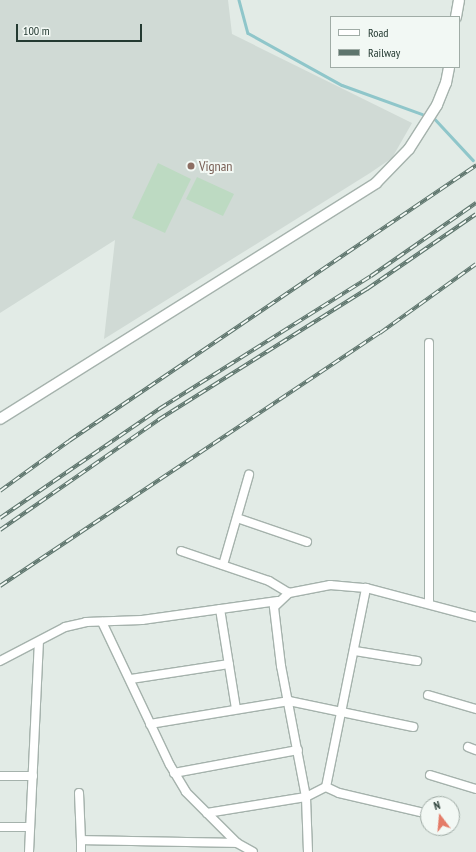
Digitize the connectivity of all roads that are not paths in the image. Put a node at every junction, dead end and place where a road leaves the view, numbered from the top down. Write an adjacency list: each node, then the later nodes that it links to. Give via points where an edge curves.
1 (459, 0): 2 (street)
2 (456, 16)
3 (449, 68): 5 (street, via 437,105 409,149 376,183)
4 (429, 343): 14 (street)
5 (0, 419)
6 (249, 475): 7 (street)
7 (237, 518): 8 (street); 10 (street)
8 (307, 542)
9 (181, 551): 10 (street)
10 (223, 565): 12 (street, via 269,581)
11 (366, 588): 12 (street, via 330,585); 14 (street); 19 (street)
12 (289, 593): 13 (street)
13 (278, 601): 15 (street); 25 (street, via 274,607 273,617)
14 (429, 603): 16 (street)
15 (220, 608): 17 (street, via 142,620); 22 (street)
16 (476, 617)
17 (102, 622): 18 (street, via 65,627); 23 (street)
18 (39, 642): 20 (street); 35 (street)
19 (355, 651): 21 (street); 28 (street)
20 (0, 661)
21 (417, 661)
22 (229, 664): 23 (street); 27 (street)
23 (131, 679): 29 (street)
24 (428, 695): 26 (street)
25 (289, 701): 27 (street); 28 (street); 31 (street)
26 (476, 709)
27 (236, 710): 29 (street)
28 (343, 712): 30 (street); 36 (street)
29 (150, 724): 32 (street)
30 (413, 727)
31 (298, 750): 32 (street); 39 (street)
32 (174, 773): 40 (street, via 186,792)
33 (430, 774): 37 (street)
34 (0, 776): 35 (street)
35 (33, 776): 43 (street)
36 (326, 787): 39 (street); 41 (street, via 339,793)
37 (476, 789)
38 (79, 793): 44 (street)
39 (306, 797): 40 (street); 49 (street)
40 (207, 813): 45 (street)
41 (420, 813)
42 (0, 827): 43 (street)
43 (30, 827): 46 (street)
44 (81, 840): 45 (street); 47 (street)
45 (237, 843): 48 (street)
46 (29, 852)
47 (81, 852)
48 (253, 852)
49 (308, 852)

